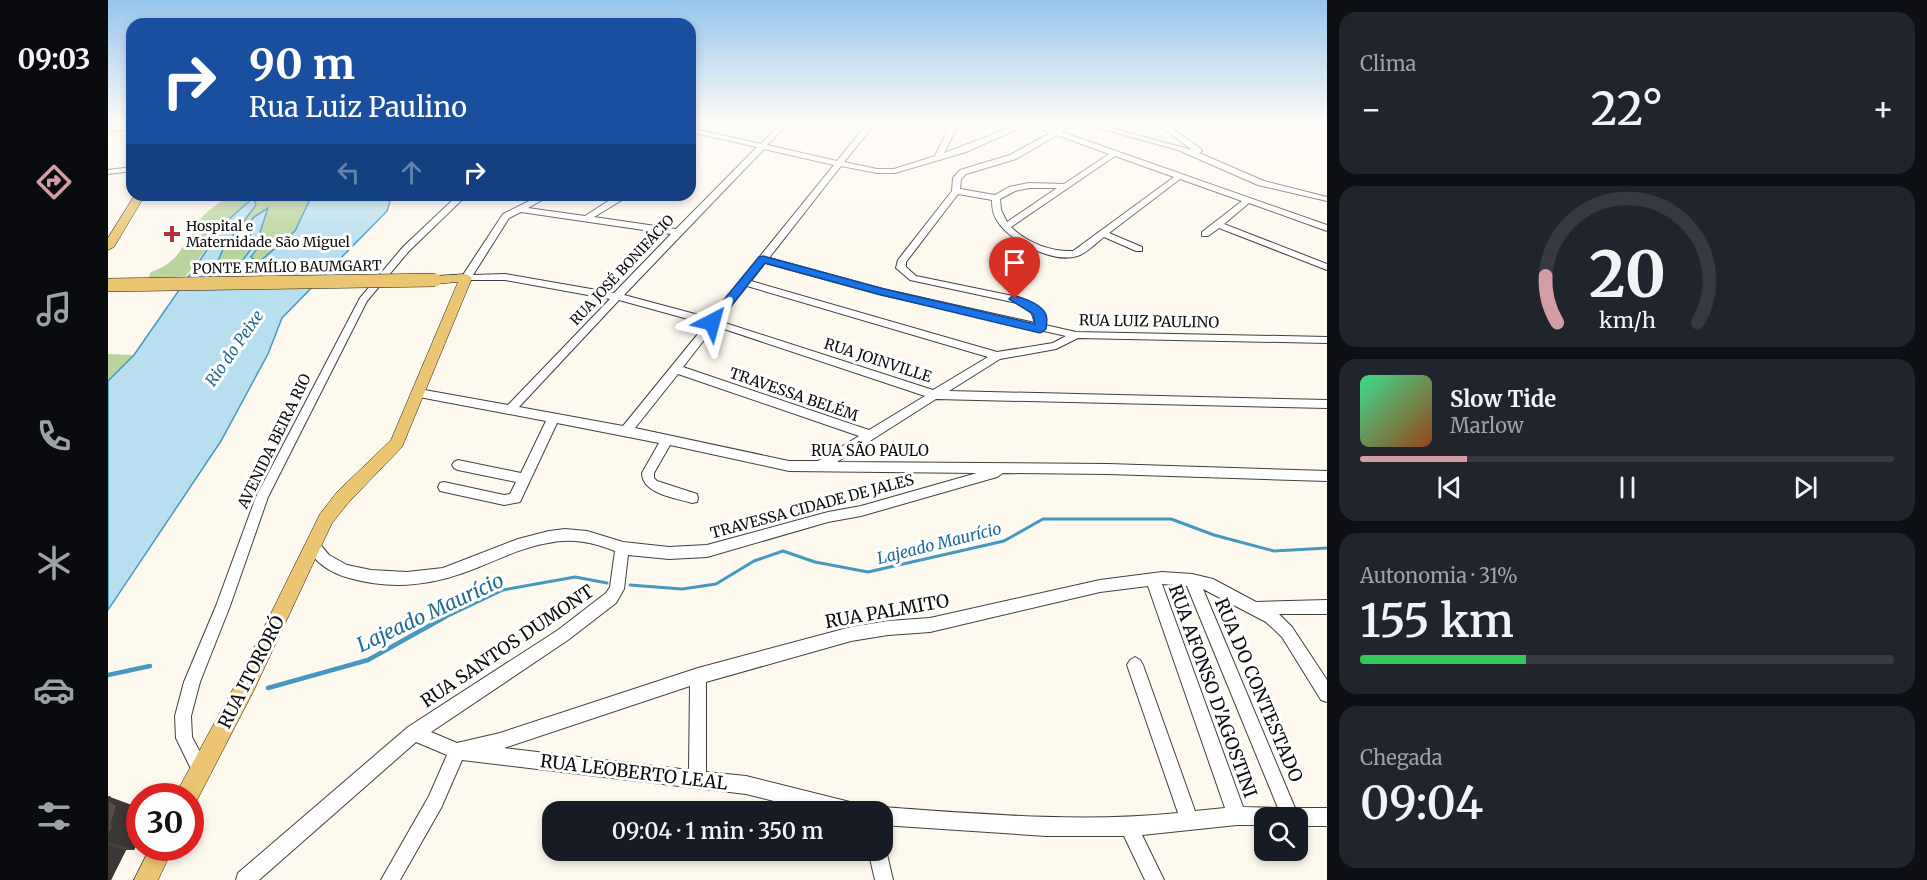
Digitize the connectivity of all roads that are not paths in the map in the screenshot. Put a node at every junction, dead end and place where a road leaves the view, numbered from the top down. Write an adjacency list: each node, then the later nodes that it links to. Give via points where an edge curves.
1 (742, 166): 26 (street, RUA JOSÉ BONIFÁCIO)
2 (839, 166): 31 (street)
3 (852, 166): 4 (street, via 877,171)
4 (916, 166)
5 (983, 166): 13 (street, via 963,172 957,178)
6 (1095, 166): 12 (street)
7 (1147, 166): 11 (street)
8 (1223, 166): 15 (street, via 1262,183)
9 (126, 170): 10 (street)
10 (108, 172)
11 (1178, 177): 20 (street); 27 (street)
12 (1064, 186): 14 (street, via 1023,185); 24 (street)
13 (956, 190): 14 (street); 38 (street, via 904,255 901,268 919,279 1029,304 1038,312)
14 (996, 198): 24 (street, via 994,206)
15 (1327, 199)
16 (136, 201): 29 (main road)
17 (456, 201): 70 (street, AVENIDA BEIRA RIO, via 406,249 363,300 262,497 192,682 183,716 184,738)
18 (535, 201): 21 (street)
19 (614, 201): 22 (street)
20 (1247, 201): 23 (street); 25 (street)
21 (519, 209): 22 (street); 33 (street, via 501,222)
22 (586, 219): 26 (street)
23 (1217, 225): 28 (street); 32 (street)
24 (1005, 227): 27 (street, via 1023,241 1061,254 1075,254)
25 (1327, 228)
26 (678, 232): 36 (street, RUA JOSÉ BONIFÁCIO)
27 (1102, 233): 30 (street)
28 (1205, 234)
29 (108, 247)
30 (1139, 249)
31 (763, 259): 34 (street); 38 (street, RUA LUIZ PAULINO)
32 (1327, 267)
33 (466, 278): 35 (main road, PONTE EMÍLIO BAUMGART, bridge); 36 (street, RUA JOINVILLE, via 505,277); 43 (main road, RUA ITORORÓ)
34 (744, 282): 37 (street); 41 (street)
35 (108, 285)
36 (618, 297): 37 (street, RUA JOINVILLE); 46 (street, RUA JOSÉ BONIFÁCIO)
37 (712, 322): 42 (street); 44 (street, RUA JOINVILLE)
38 (1040, 329): 39 (street, RUA LUIZ PAULINO)
39 (1076, 335): 40 (street, RUA LUIZ PAULINO); 41 (street, via 1056,346)
40 (1326, 340)
41 (997, 356): 44 (street)
42 (676, 369): 48 (street); 49 (street, TRAVESSA BELÉM)
43 (419, 393): 46 (street, RUA SÃO PAULO); 58 (main road, RUA ITORORÓ, via 397,443 326,519)
44 (935, 395): 45 (street, RUA JOINVILLE); 49 (street)
45 (1327, 404)
46 (510, 410): 47 (street, RUA SÃO PAULO)
47 (554, 417): 48 (street, RUA SÃO PAULO); 55 (street)
48 (626, 431): 50 (street, RUA SÃO PAULO)
49 (869, 435): 52 (street)
50 (667, 440): 52 (street, RUA SÃO PAULO, via 771,464); 57 (street, via 648,472 648,479 653,485)
51 (458, 465): 55 (street)
52 (821, 465): 53 (street, RUA SÃO PAULO)
53 (1009, 469): 54 (street, RUA SÃO PAULO); 59 (street, TRAVESSA CIDADE DE JALES, via 706,551 669,553)
54 (1327, 476)
55 (525, 479): 56 (street, via 510,500)
56 (444, 487)
57 (692, 498)
58 (313, 546): 59 (street, via 321,559 348,573 397,579 441,575 535,539 566,534 598,538); 70 (main road, RUA ITORORÓ, via 247,683)
59 (622, 548): 68 (street, RUA SANTOS DUMONT, via 617,589 611,598 563,635)
60 (1153, 579): 61 (street, RUA PALMITO); 66 (street, RUA PALMITO, via 1100,586 930,625 850,634); 75 (street, RUA AFONSO D'AGOSTINI)
61 (1192, 580): 63 (street, RUA PALMITO); 74 (street, RUA DO CONTESTADO)
62 (1327, 607): 63 (street)
63 (1257, 608): 65 (street, via 1287,632)
64 (1135, 665): 80 (street)
65 (1320, 669): 67 (street)
66 (698, 676): 69 (street, RUA PALMITO, via 500,741); 71 (street)
67 (1327, 694)
68 (414, 733): 69 (street, RUA LEOBERTO LEAL); 85 (street, RUA SANTOS DUMONT)
69 (457, 751): 71 (street, RUA LEOBERTO LEAL); 86 (street, via 435,802)
70 (200, 769): 72 (main road, RUA ITORORÓ)
71 (697, 780): 73 (street, RUA LEOBERTO LEAL, via 746,785)
72 (193, 783)
73 (810, 801)
74 (1286, 807)
75 (1237, 816): 76 (street); 80 (street)
76 (1254, 816)
77 (1308, 816): 79 (street)
78 (893, 817): 81 (street, via 1047,827)
79 (1327, 817)
80 (1189, 819): 81 (street)
81 (1129, 827): 88 (street)
82 (156, 861): 84 (main road)
83 (880, 861): 87 (street)
84 (146, 880)
85 (245, 880)
86 (390, 880)
87 (884, 880)
88 (1155, 880)

